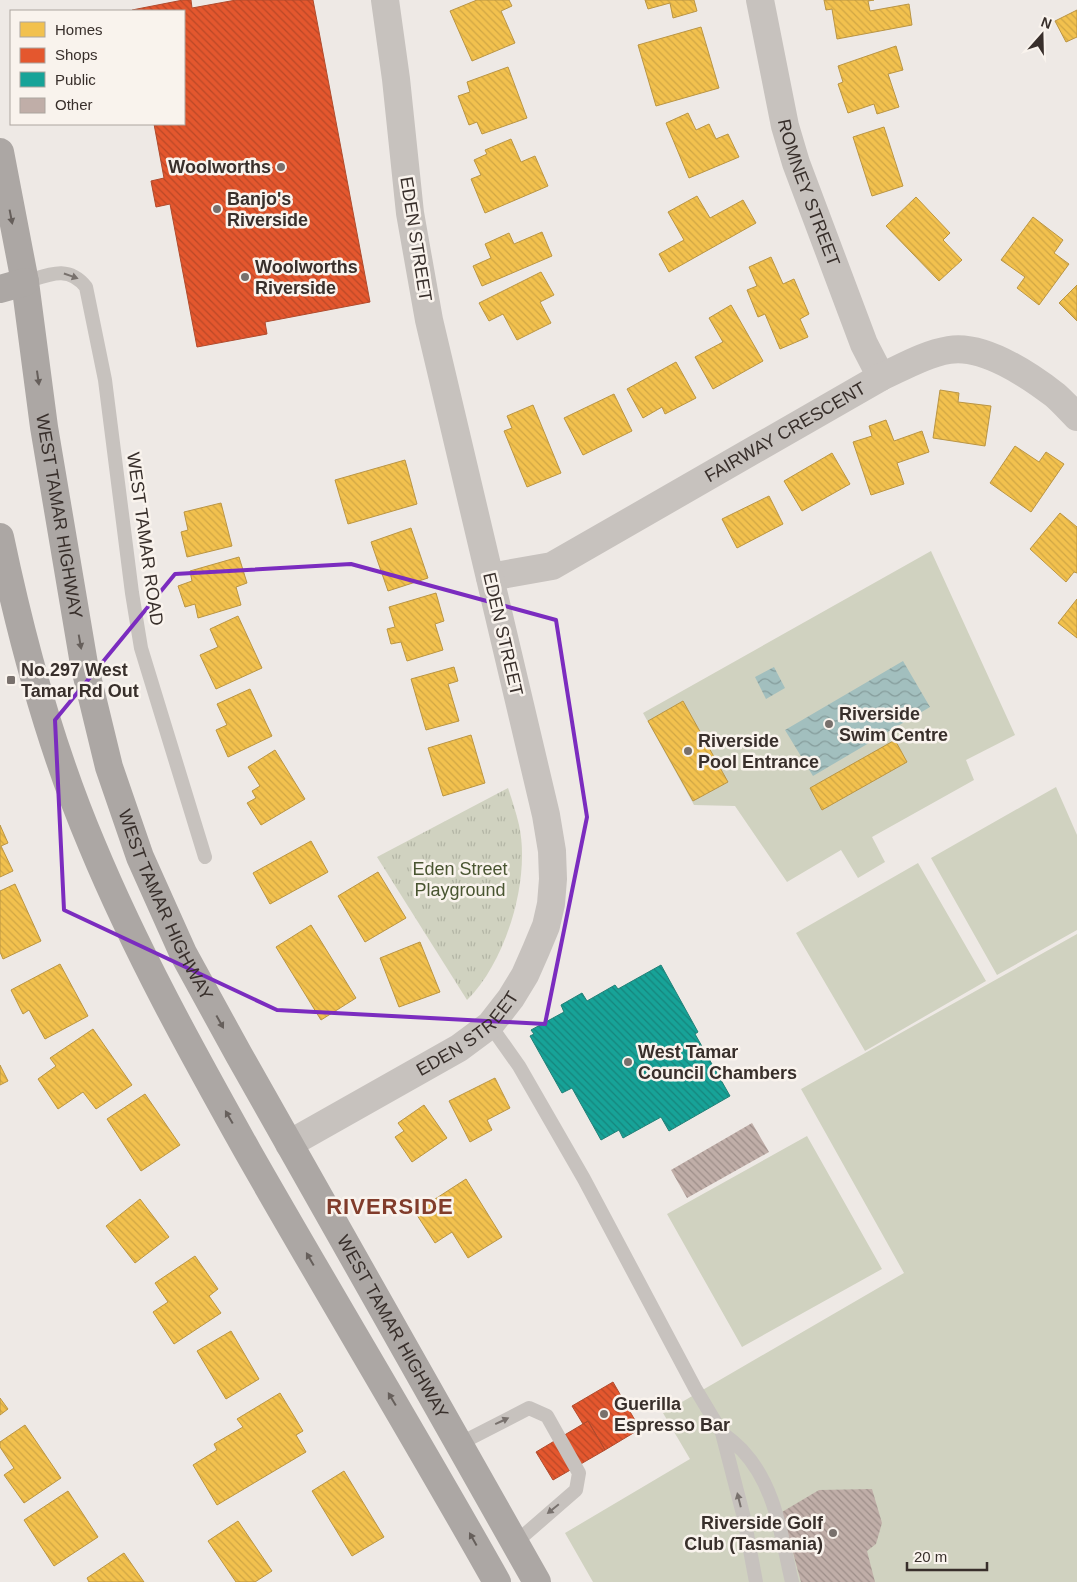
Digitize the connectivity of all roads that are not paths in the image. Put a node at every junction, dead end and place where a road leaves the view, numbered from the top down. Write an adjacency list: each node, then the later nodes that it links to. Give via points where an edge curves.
1 (385, 0): 8 (street, EDEN STREET, via 410,213 429,320)
2 (760, 0): 5 (street, ROMNEY STREET, via 785,126 796,163 864,344)
3 (0, 152): 4 (highway, WEST TAMAR HIGHWAY, one-way to 4)
4 (12, 286): 9 (lane, WEST TAMAR ROAD, one-way to 9, via 54,273 79,278 86,287 105,380 141,648); 11 (highway, WEST TAMAR HIGHWAY, one-way to 11, via 44,427 84,664 109,767 140,857 183,953)
5 (881, 376): 6 (street, FAIRWAY CRESCENT, via 950,350 977,352 1010,365 1056,396); 8 (street, FAIRWAY CRESCENT, via 552,566)
6 (1077, 417)
7 (0, 537): 15 (highway, WEST TAMAR HIGHWAY, one-way to 7, via 189,1047 118,906 68,785 33,676)
8 (490, 577): 10 (street, EDEN STREET, via 546,815 553,879 546,926 525,976)
9 (205, 858)
10 (490, 1025): 11 (street, EDEN STREET, via 459,1048); 12 (lane, via 519,1066 574,1162)
11 (289, 1144): 13 (highway, WEST TAMAR HIGHWAY)
12 (722, 1433): 17 (lane, one-way to 12, via 744,1518); 18 (lane, via 743,1450 772,1499)
13 (459, 1444): 14 (highway, WEST TAMAR HIGHWAY); 14 (lane, one-way to 14, via 529,1408 547,1416 579,1473 576,1490)
14 (515, 1542): 16 (highway, WEST TAMAR HIGHWAY)
15 (497, 1582)
16 (537, 1582)
17 (756, 1582)
18 (792, 1582)

